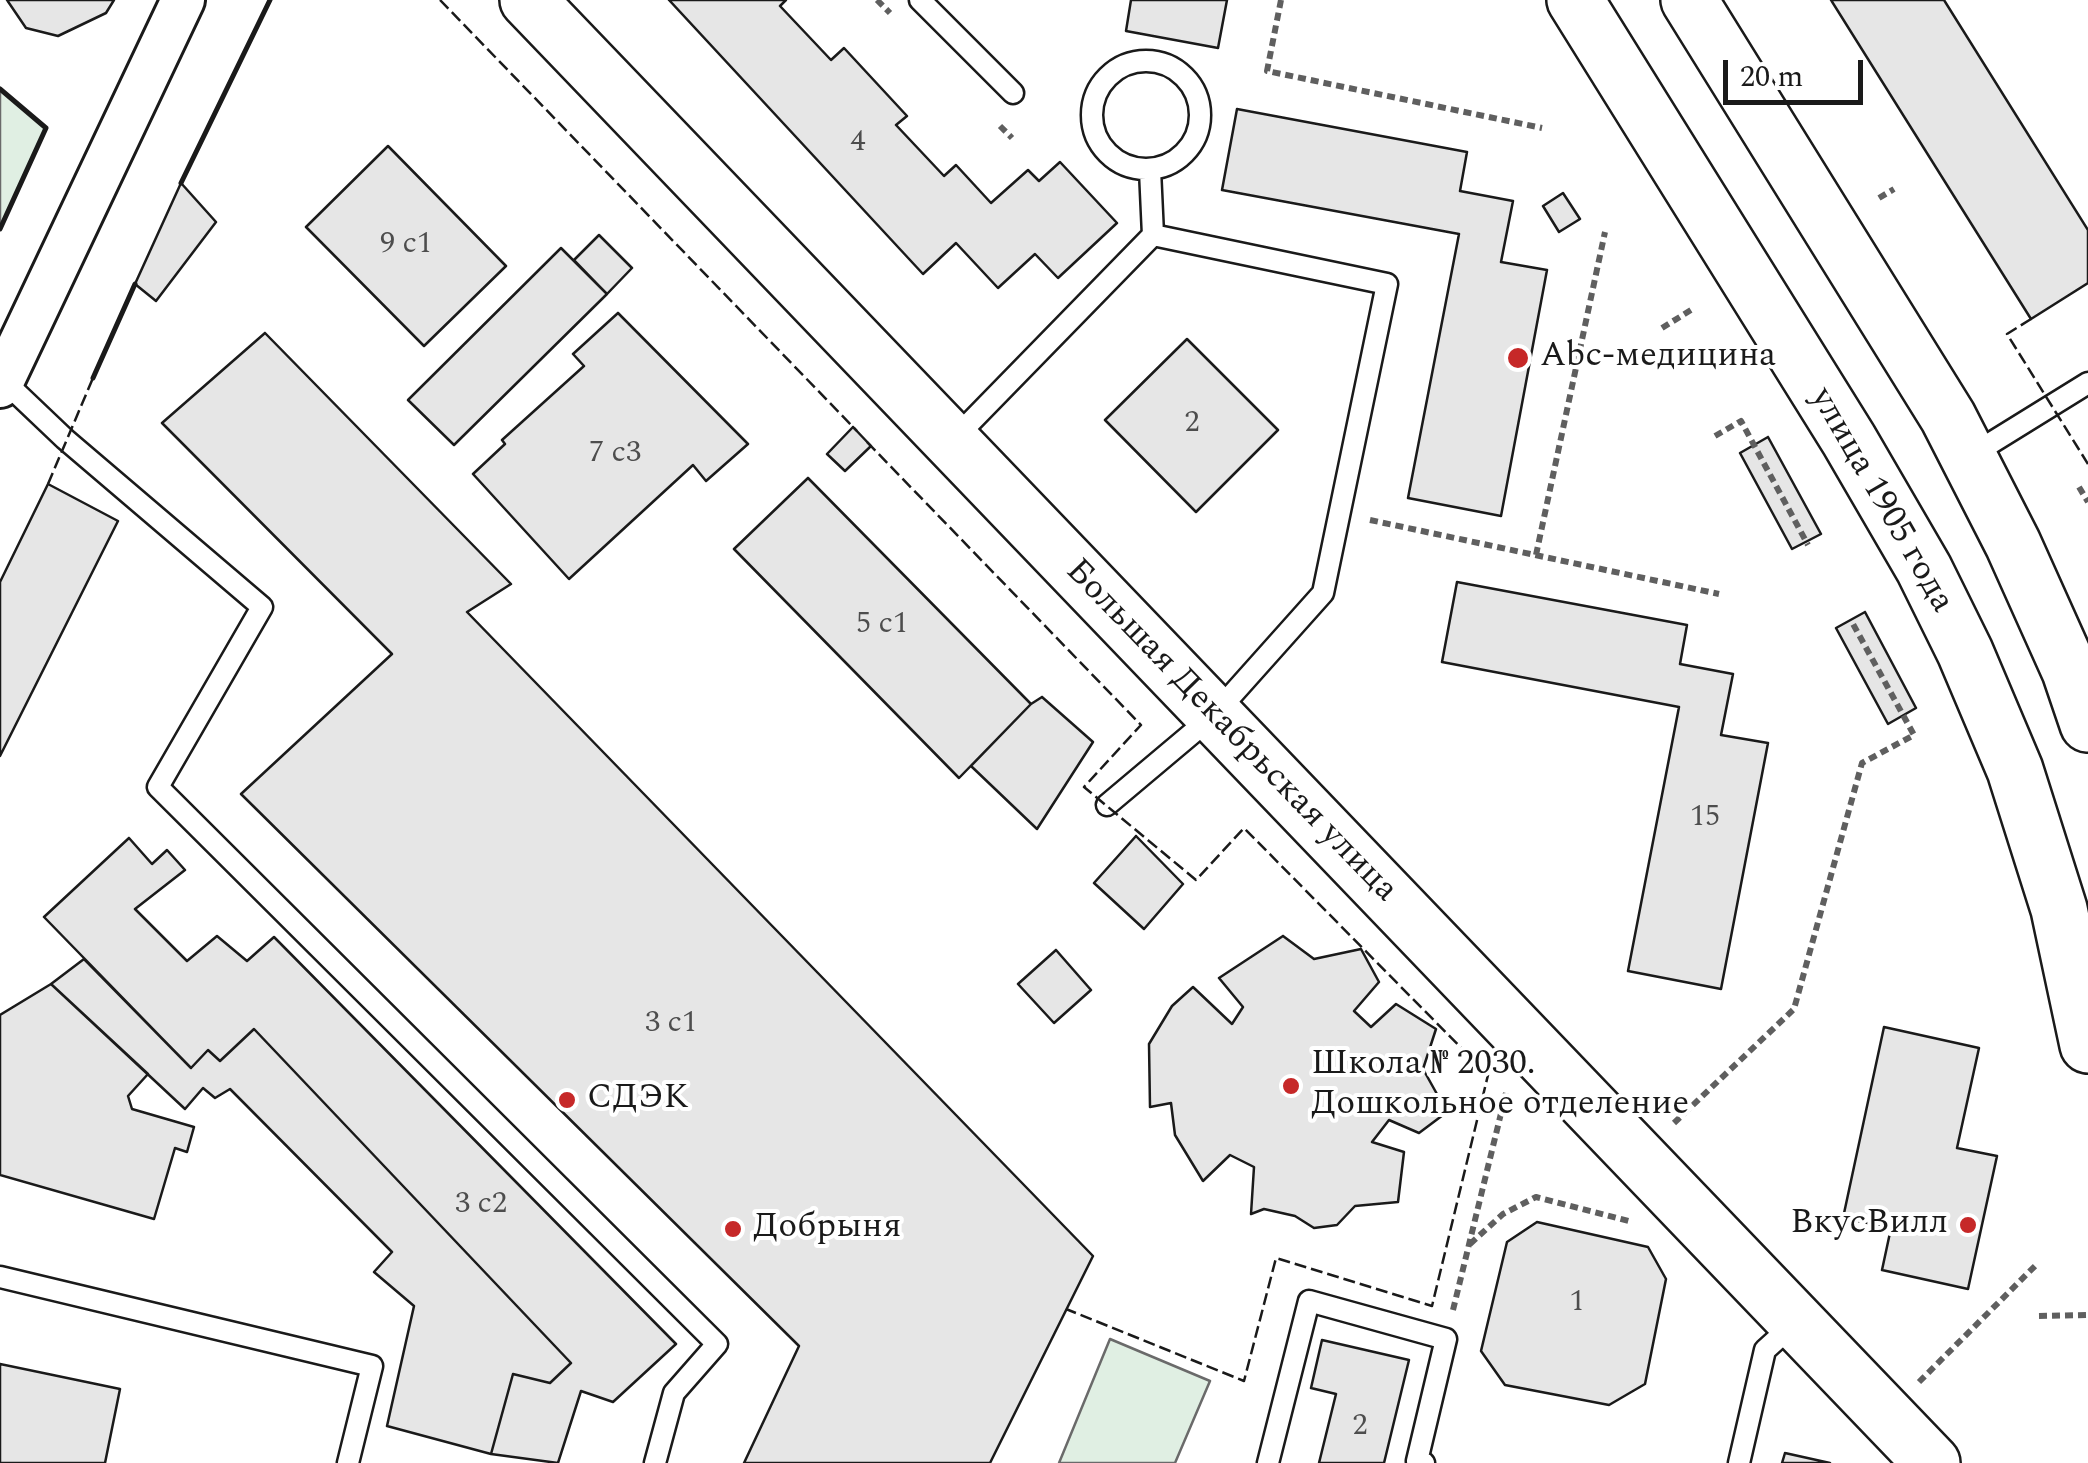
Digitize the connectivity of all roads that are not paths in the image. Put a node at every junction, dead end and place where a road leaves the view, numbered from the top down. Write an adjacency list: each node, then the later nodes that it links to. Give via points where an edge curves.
1 (183, 0): 9 (street)
2 (528, 0): 11 (street, Большая Декабрьская улица)
3 (920, 0): 6 (lane)
4 (1574, 0): 16 (street, улица 1905 года, via 1848,440 1965,652 2015,770 2053,891)
5 (1689, 0): 12 (street)
6 (1012, 94)
7 (1150, 170): 7 (lane, via 1184,154 1200,120 1198,101 1177,70 1141,61 1107,76 1091,110 1100,146 1114,160); 8 (lane)
8 (1153, 235): 11 (lane); 13 (lane, via 1387,284 1323,592)
9 (2, 383): 21 (lane, via 262,607 158,788 717,1344 674,1393)
10 (2088, 383): 12 (lane)
11 (951, 441): 13 (street, Большая Декабрьская улица)
12 (1968, 457): 14 (street, via 2070,671)
13 (1214, 715): 15 (lane); 18 (street, Большая Декабрьская улица)
14 (2088, 724)
15 (1107, 805)
16 (2088, 1045)
17 (0, 1276): 20 (lane, via 372,1366)
18 (1796, 1322): 23 (lane, via 1765,1350); 24 (street, Большая Декабрьская улица)
19 (1419, 1462): 22 (lane, via 1446,1339 1309,1301)
20 (348, 1463)
21 (655, 1463)
22 (1268, 1463)
23 (1740, 1463)
24 (1932, 1463)

